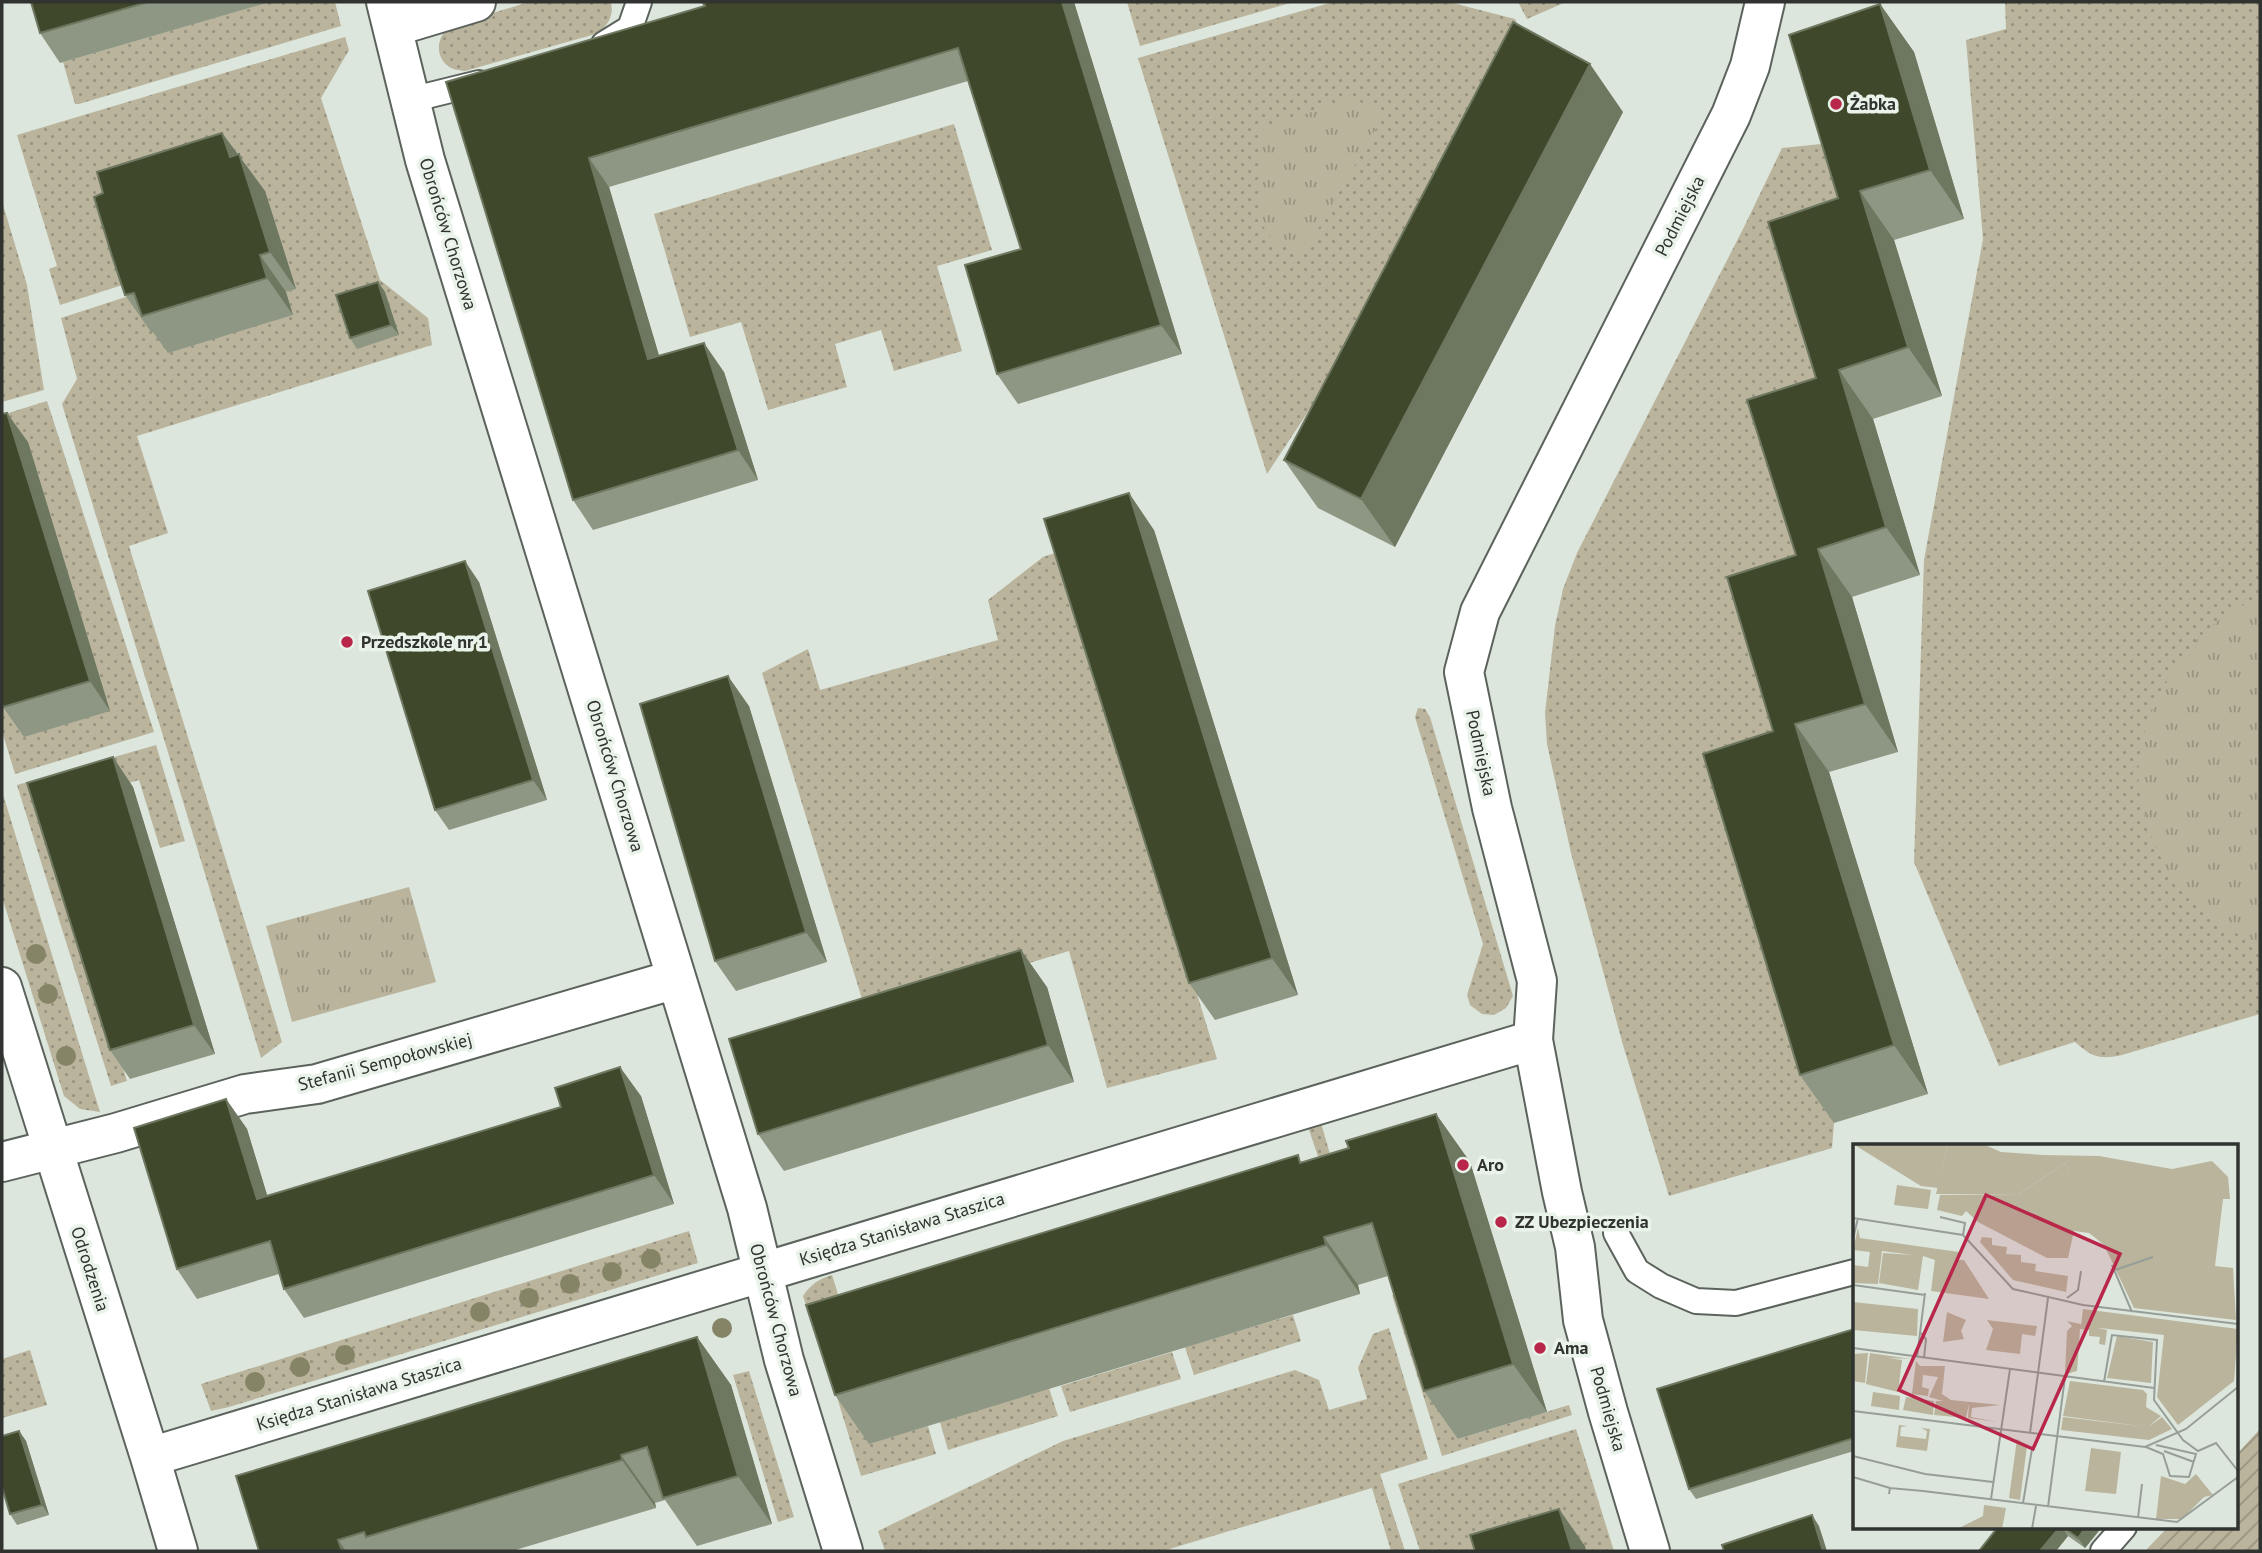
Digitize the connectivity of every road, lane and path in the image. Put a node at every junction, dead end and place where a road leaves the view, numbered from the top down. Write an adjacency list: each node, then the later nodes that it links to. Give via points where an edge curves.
1 (476, 2): 4 (street)
2 (639, 2): 5 (lane, via 630,29 606,44)
3 (1765, 2): 10 (street, Podmiejska, via 1750,66 1731,115 1480,612 1464,671 1492,808 1537,981)
4 (389, 14): 7 (street, Obrońców Chorzowa)
5 (581, 51)
6 (507, 74): 7 (lane)
7 (410, 100): 8 (street, Obrońców Chorzowa)
8 (676, 979): 11 (street, Stefanii Sempołowskiej, via 317,1084 245,1094); 14 (street, Obrońców Chorzowa)
9 (2, 987): 11 (street, Odrodzenia)
10 (1533, 1040): 14 (street, Księdza Stanisława Staszica); 20 (street, Podmiejska, via 1575,1247 1583,1320)
11 (52, 1150): 12 (street, Stefanii Sempołowskiej); 16 (street, Odrodzenia)
12 (2, 1162)
13 (1616, 1233): 15 (lane, via 1637,1271 1696,1301 1736,1304)
14 (763, 1271): 16 (street, Księdza Stanisława Staszica); 19 (street, Obrońców Chorzowa, via 784,1360)
15 (1853, 1272)
16 (150, 1457): 18 (street, Odrodzenia)
17 (2123, 1528): 21 (lane)
18 (178, 1551)
19 (842, 1551)
20 (1650, 1551)
21 (2103, 1551)

